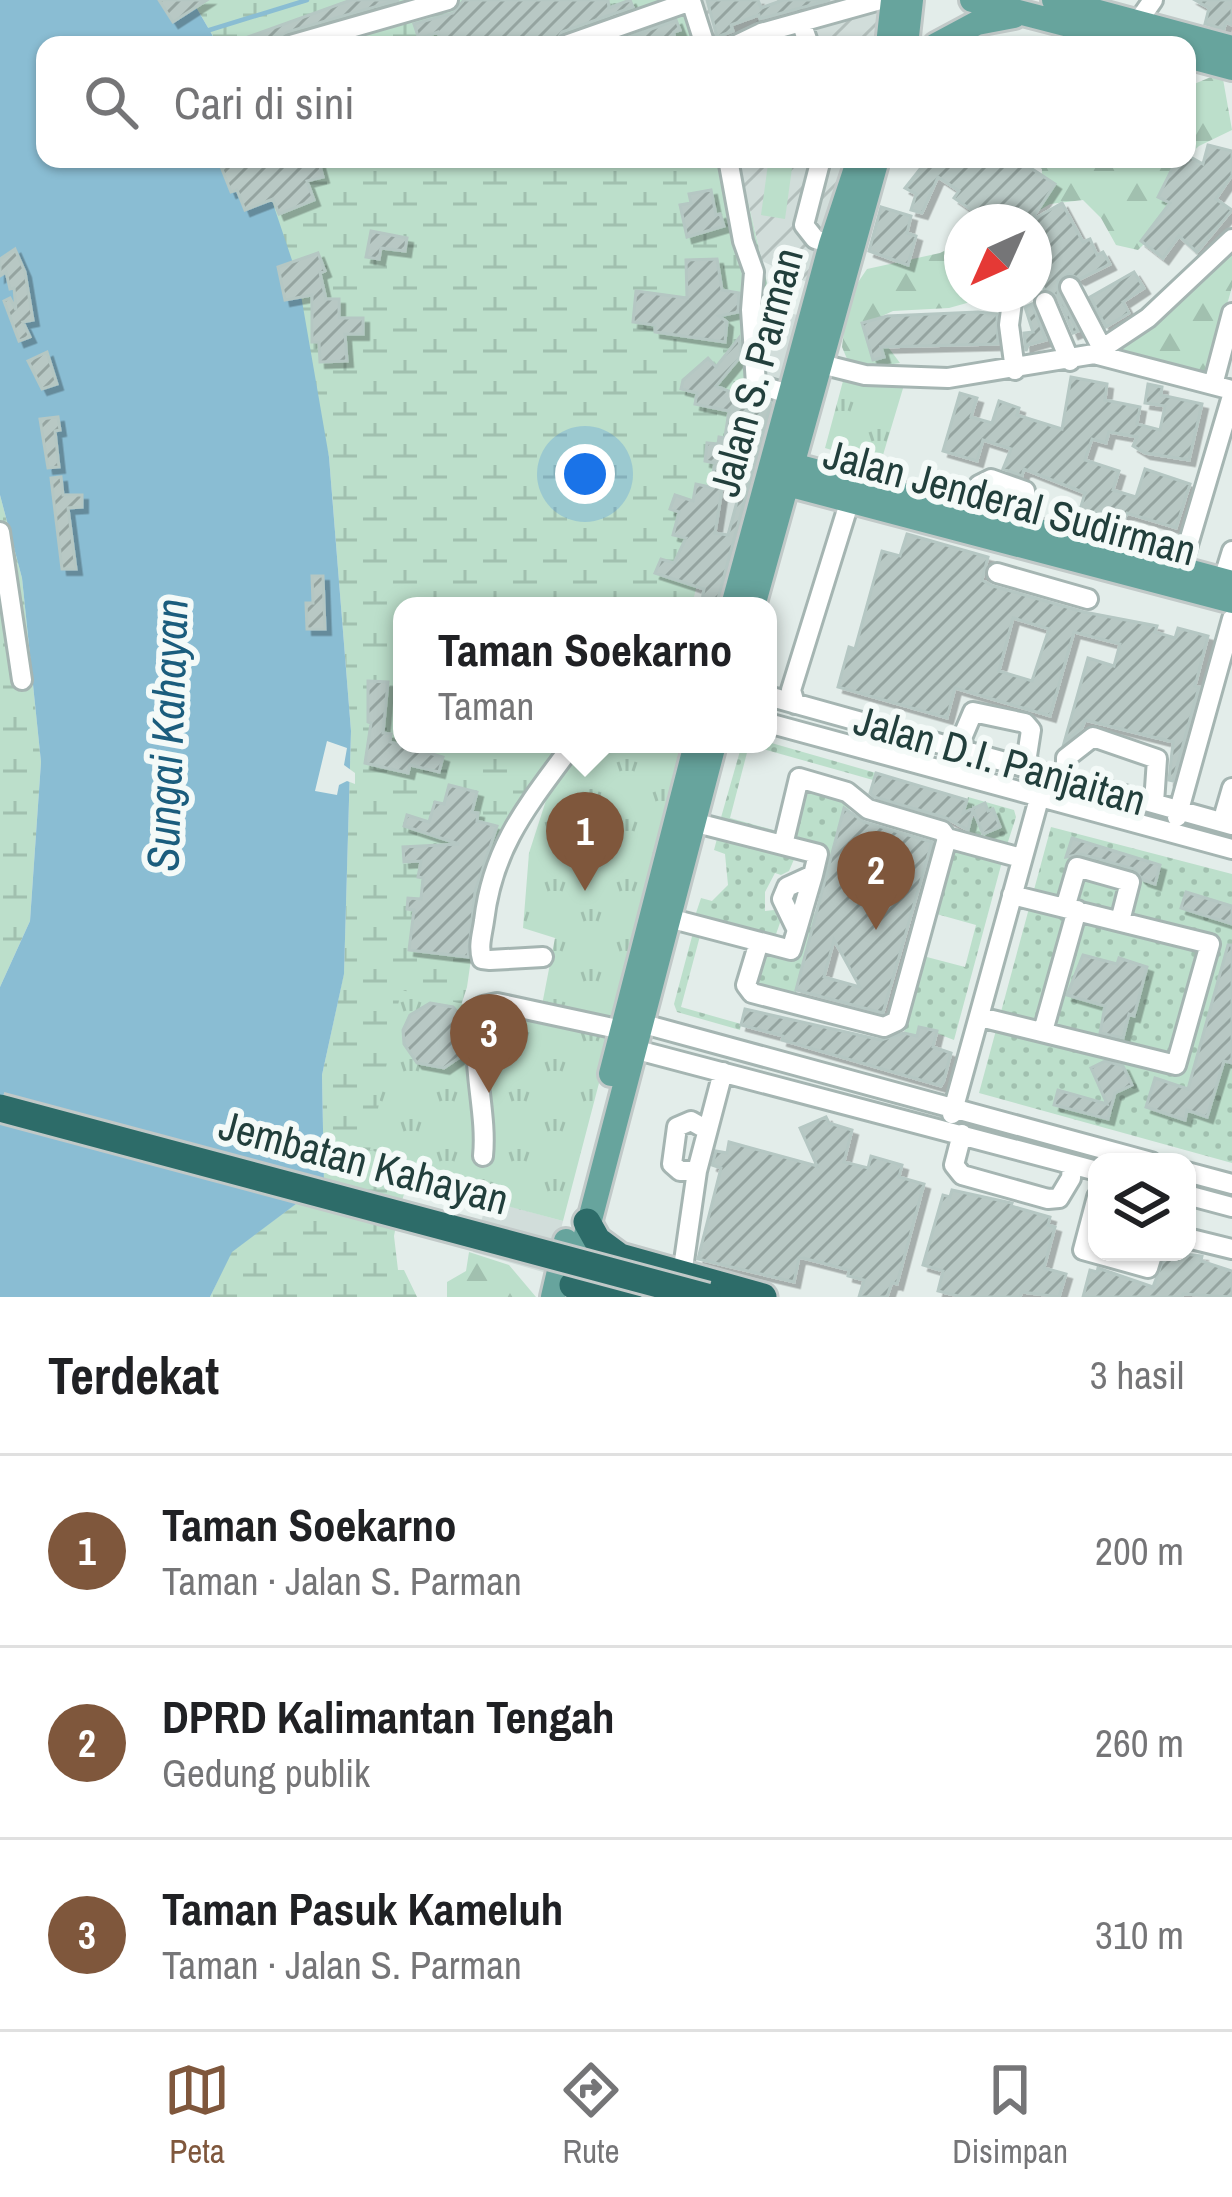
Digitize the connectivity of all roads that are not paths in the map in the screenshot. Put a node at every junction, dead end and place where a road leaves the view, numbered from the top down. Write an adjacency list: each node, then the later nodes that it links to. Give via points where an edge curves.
1 (448, 0): 12 (street)
2 (880, 0): 11 (street)
3 (893, 0): 17 (main road)
4 (911, 0): 18 (main road)
5 (972, 0): 10 (main road)
6 (1054, 0): 20 (main road)
7 (1153, 0): 20 (street)
8 (691, 1): 9 (street); 14 (street)
9 (654, 6): 13 (street)
10 (1028, 14): 19 (main road); 20 (main road)
11 (801, 22): 15 (street); 16 (street)
12 (322, 36)
13 (586, 36)
14 (702, 36)
15 (754, 36)
16 (806, 36)
17 (889, 36)
18 (907, 36)
19 (953, 36)
20 (1136, 36)
21 (1196, 44): 22 (main road)
22 (1232, 48)
23 (1196, 58): 24 (main road)
24 (1232, 68)
25 (730, 168): 40 (street, via 754,272 756,384)
26 (818, 168): 30 (street, via 804,225)
27 (857, 168): 30 (main road, Jalan S. Parman)
28 (873, 168): 30 (main road, Jalan S. Parman)
29 (1232, 239): 35 (street, via 1148,318)
30 (841, 247): 37 (main road, Jalan S. Parman)
31 (1070, 287): 35 (street)
32 (1011, 312): 38 (street)
33 (1049, 312): 36 (street)
34 (1232, 313): 39 (street)
35 (1098, 352): 36 (street); 39 (street)
36 (1070, 361): 38 (street)
37 (811, 362): 38 (street, via 913,377); 40 (main road, Jalan S. Parman); 42 (main road, Jalan S. Parman)
38 (1015, 370)
39 (1226, 391): 41 (street)
40 (791, 395): 42 (main road, Jalan S. Parman)
41 (1227, 434): 51 (street)
42 (781, 472): 43 (main road, Jalan Jenderal Sudirman); 44 (main road, Jalan Jenderal Sudirman); 54 (main road, Jalan S. Parman); 55 (main road, Jalan S. Parman)
43 (850, 500): 45 (main road, Jalan Jenderal Sudirman); 60 (street, via 791,690)
44 (970, 512): 45 (main road, Jalan Jenderal Sudirman); 45 (street, via 991,478 1025,491 1027,503)
45 (1007, 528): 48 (main road, Jalan Jenderal Sudirman); 49 (main road, Jalan Jenderal Sudirman)
46 (0, 532): 58 (street)
47 (1232, 550): 53 (street)
48 (1052, 552): 49 (main road, Jalan Jenderal Sudirman); 52 (street)
49 (1127, 564): 51 (main road, Jalan Jenderal Sudirman)
50 (997, 573): 52 (street)
51 (1179, 578): 53 (main road, Jalan Jenderal Sudirman)
52 (1039, 585): 56 (street)
53 (1229, 588)
54 (737, 597)
55 (755, 597)
56 (1088, 598)
57 (1232, 619): 70 (street)
58 (22, 680)
59 (777, 699): 60 (street, Jalan D.I. Panjaitan)
60 (796, 704): 62 (street, Jalan D.I. Panjaitan)
61 (777, 725): 68 (street, Jalan D.I. Panjaitan)
62 (964, 750): 66 (street, Jalan D.I. Panjaitan); 66 (street, via 973,712 1025,724 1027,756)
63 (567, 753): 83 (street, via 498,854 479,946 490,961)
64 (695, 753): 72 (main road)
65 (711, 753): 72 (main road)
66 (1047, 774): 68 (street); 69 (street, Jalan D.I. Panjaitan); 69 (street, via 1093,737 1157,759)
67 (1232, 788): 71 (street)
68 (1039, 796): 73 (street, Jalan D.I. Panjaitan); 77 (street)
69 (1154, 803): 70 (street, Jalan D.I. Panjaitan)
70 (1179, 810): 71 (street, Jalan D.I. Panjaitan); 73 (street)
71 (1229, 818)
72 (685, 820): 75 (street); 80 (main road)
73 (1172, 833): 76 (street, Jalan D.I. Panjaitan)
74 (947, 838): 75 (street, via 800,778); 77 (street); 82 (street, via 892,1024 752,993 746,985)
75 (783, 845): 82 (street, via 818,854 813,875 787,887 782,899 796,930 791,950)
76 (1232, 849)
77 (1021, 858): 78 (street)
78 (1012, 895): 79 (street); 84 (street)
79 (1074, 910): 81 (street); 81 (street, via 1093,872 1130,882); 85 (street)
80 (660, 916): 82 (street); 86 (main road)
81 (1120, 921): 85 (street, via 1210,944 1176,1065)
82 (759, 942)
83 (543, 957)
84 (980, 1017): 85 (street); 89 (street)
85 (1043, 1031)
86 (628, 1033): 87 (street); 89 (street); 94 (street, via 488,1002 478,1054); 101 (main road); 108 (main road)
87 (723, 1072): 90 (street); 91 (street)
88 (0, 1108): 110 (highway, Jembatan Kahayan, bridge)
89 (955, 1108): 91 (street); 92 (street)
90 (707, 1130): 96 (street); 96 (street, via 691,1121 677,1127 672,1165)
91 (955, 1132): 95 (street); 95 (street, via 954,1165 962,1175 1059,1198)
92 (1086, 1144): 93 (street); 95 (street)
93 (1118, 1153)
94 (483, 1156)
95 (1083, 1167)
96 (697, 1171): 107 (street)
97 (1196, 1174): 98 (street)
98 (1232, 1184)
99 (1196, 1197): 100 (street)
100 (1232, 1207)
101 (587, 1222): 106 (highway, via 606,1249); 108 (main road)
102 (1196, 1240): 103 (street)
103 (1232, 1249)
104 (1123, 1261): 105 (street, via 1148,1268)
105 (1150, 1261)
106 (652, 1268): 107 (highway); 109 (highway, via 630,1280)
107 (682, 1274): 111 (highway)
108 (566, 1293): 109 (highway)
109 (630, 1297)
110 (707, 1297)
111 (763, 1297)

